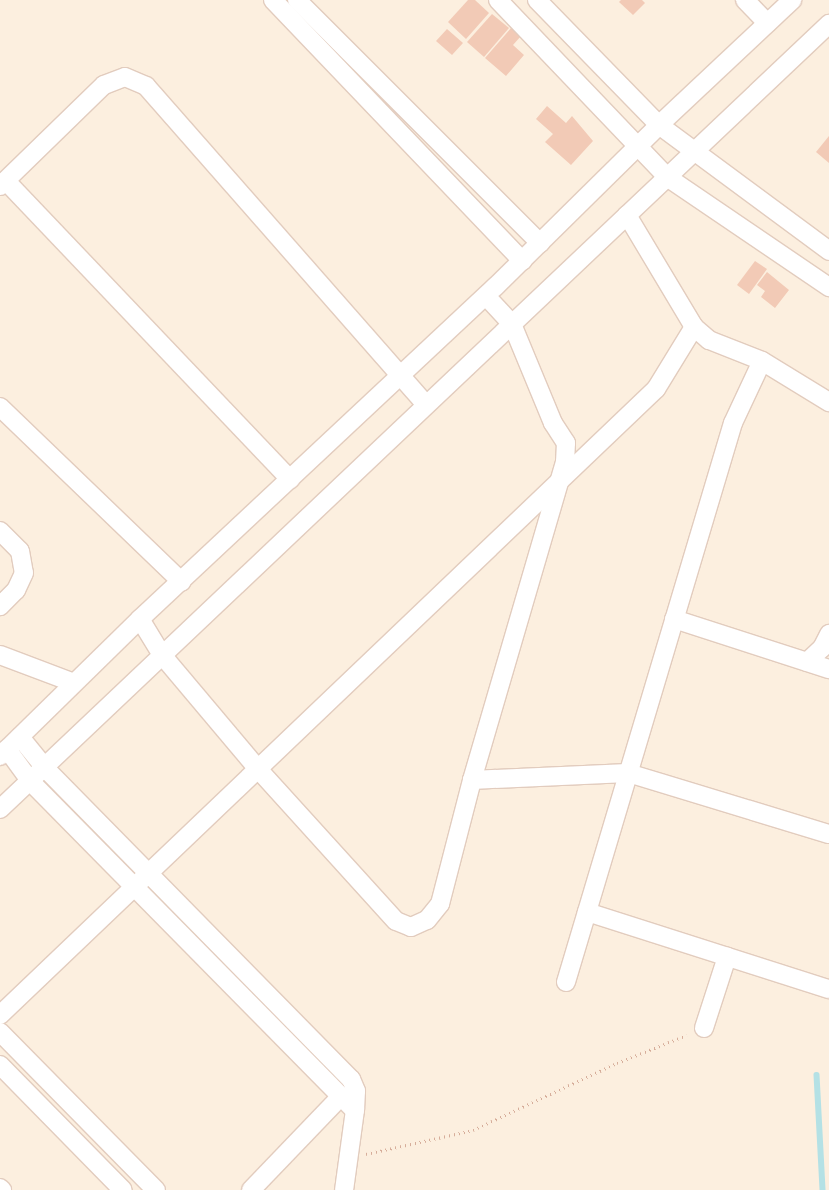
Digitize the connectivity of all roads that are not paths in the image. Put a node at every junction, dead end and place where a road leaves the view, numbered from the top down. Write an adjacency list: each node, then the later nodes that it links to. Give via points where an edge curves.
1 (274, 0): 17 (street)
2 (297, 0): 15 (street)
3 (498, 0): 10 (street)
4 (537, 0): 9 (street)
5 (745, 0): 7 (street)
6 (782, 3): 7 (street)
7 (767, 23): 9 (street)
8 (829, 24): 11 (street)
9 (659, 125): 10 (street); 11 (street)
10 (638, 148): 12 (street); 15 (street)
11 (693, 153): 12 (street); 16 (street)
12 (667, 177): 14 (street); 18 (street)
13 (3, 184): 23 (street, via 104,86 125,77 146,86); 27 (street)
14 (627, 215): 20 (street); 21 (street)
15 (540, 243): 17 (street)
16 (829, 251)
17 (522, 261): 19 (street)
18 (829, 287)
19 (486, 296): 20 (street); 23 (street)
20 (512, 324): 25 (street); 28 (street, via 553,423 566,443 565,462)
21 (694, 326): 22 (street, via 709,340); 28 (street, via 656,389)
22 (762, 361): 24 (street); 33 (street, via 733,423)
23 (400, 375): 25 (street); 27 (street)
24 (829, 402)
25 (426, 405): 35 (street)
26 (0, 407): 30 (street)
27 (290, 480): 30 (street)
28 (555, 488): 42 (street); 44 (street)
29 (0, 531): 31 (street, via 20,551 24,573 16,590)
30 (182, 582): 32 (street)
31 (0, 606)
32 (140, 619): 35 (street); 39 (street)
33 (674, 619): 37 (street); 43 (street)
34 (829, 634): 37 (street, via 822,648)
35 (162, 655): 41 (street); 42 (street)
36 (0, 656): 39 (street)
37 (807, 662): 38 (street)
38 (829, 669)
39 (74, 684): 40 (street)
40 (9, 747): 41 (street); 45 (street)
41 (44, 767): 45 (street); 48 (street)
42 (258, 769): 44 (street, via 396,921 411,927 427,920 440,904); 48 (street)
43 (628, 772): 44 (street); 47 (street); 50 (street)
44 (472, 780)
45 (30, 781): 46 (street); 49 (street)
46 (0, 809)
47 (829, 834)
48 (149, 872): 49 (street); 59 (street, via 340,1066 356,1091)
49 (134, 886): 54 (street); 58 (street)
50 (587, 912): 51 (street); 52 (street)
51 (727, 957): 53 (street); 55 (street)
52 (566, 982)
53 (829, 989)
54 (0, 1015)
55 (704, 1028)
56 (0, 1032): 61 (street)
57 (0, 1065): 60 (street)
58 (341, 1096): 59 (street); 62 (street)
59 (355, 1110): 63 (street)
60 (123, 1190)
61 (156, 1190)
62 (251, 1190)
63 (344, 1190)

